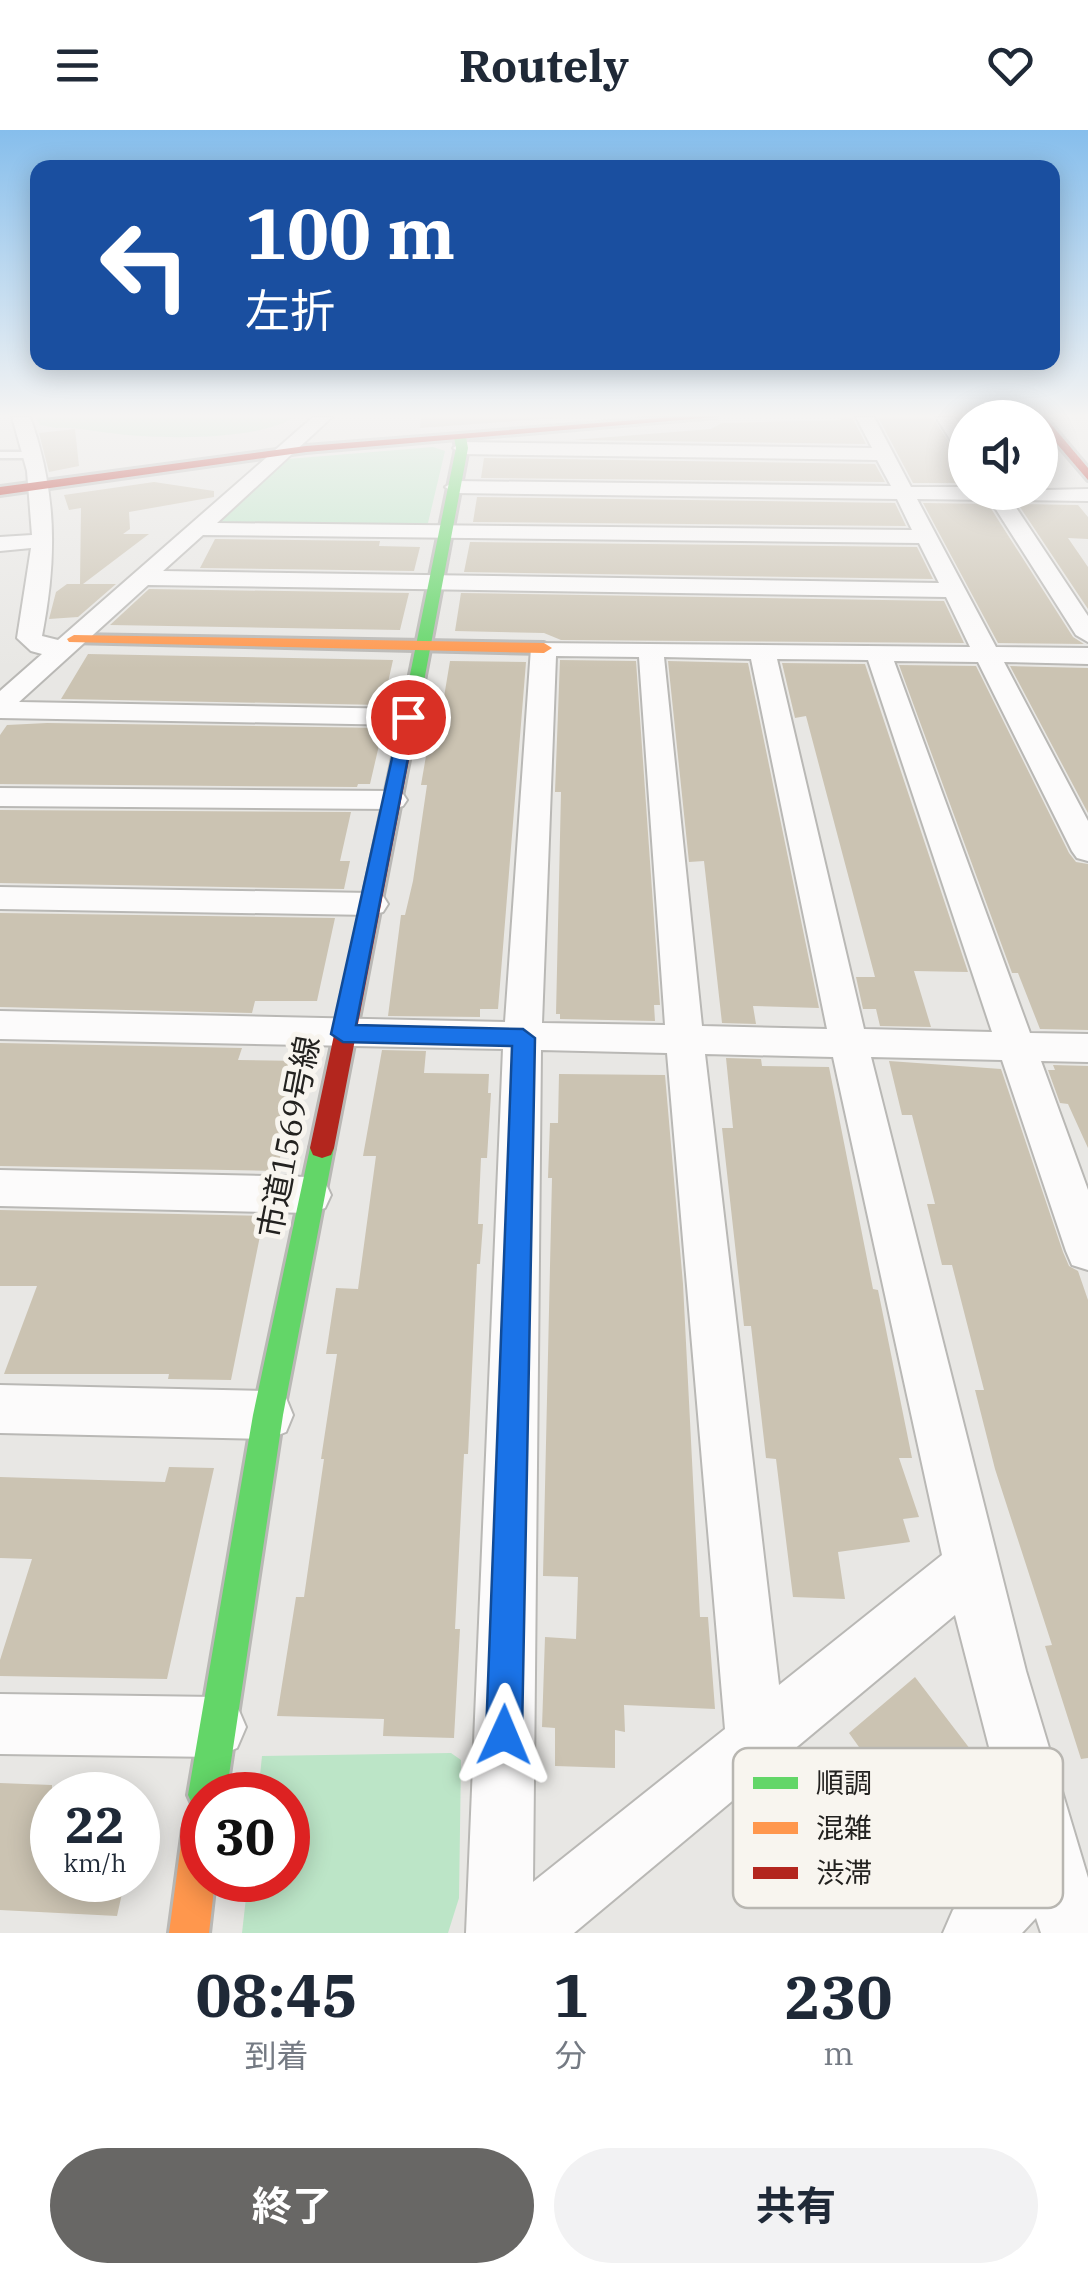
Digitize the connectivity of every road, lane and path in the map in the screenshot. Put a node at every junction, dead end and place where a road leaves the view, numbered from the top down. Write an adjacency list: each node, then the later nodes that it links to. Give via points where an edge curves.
1 (40, 501): 9 (street)
2 (228, 501): 6 (street)
3 (452, 501): 7 (street, 市道1569号線)
4 (909, 501): 8 (street)
5 (1006, 510): 14 (street)
6 (196, 530): 7 (street); 11 (street)
7 (446, 531): 8 (street); 12 (street, 市道1569号線)
8 (927, 537): 13 (street)
9 (44, 540): 10 (street); 15 (street, via 29,638 40,646)
10 (0, 544)
11 (142, 578): 12 (street); 15 (street)
12 (435, 582): 13 (street); 16 (street, 市道1569号線)
13 (955, 590): 21 (street)
14 (1088, 634)
15 (68, 644): 16 (street); 23 (street)
16 (422, 646): 17 (street); 24 (street, 市道1569号線)
17 (544, 648): 18 (street); 32 (street)
18 (652, 650): 19 (street); 33 (street)
19 (762, 651): 20 (street); 34 (street)
20 (878, 653): 21 (street); 35 (street)
21 (988, 654): 22 (street); 27 (street)
22 (1088, 656)
23 (0, 707): 24 (street)
24 (408, 717): 26 (street, 市道1569号線)
25 (0, 797): 26 (street)
26 (392, 800): 29 (street, 市道1569号線)
27 (1088, 851)
28 (0, 898): 29 (street)
29 (370, 904): 31 (street, 市道1569号線)
30 (0, 1025): 31 (street)
31 (343, 1034): 32 (street); 38 (street, 市道1569号線)
32 (523, 1038): 33 (street); 54 (street)
33 (685, 1041): 34 (street); 45 (street)
34 (848, 1045): 35 (street); 42 (street)
35 (1018, 1047): 36 (street); 39 (street)
36 (1088, 1048)
37 (0, 1188): 38 (street)
38 (310, 1195): 41 (street, 市道1569号線)
39 (1088, 1251)
40 (0, 1409): 41 (street)
41 (268, 1415): 44 (street, 市道1569号線)
42 (972, 1566): 45 (street); 47 (street)
43 (0, 1724): 44 (street)
44 (216, 1727): 49 (street, 市道1569号線)
45 (756, 1742): 46 (street)
46 (749, 1748)
47 (1019, 1748)
48 (733, 1761): 55 (street)
49 (210, 1772)
50 (193, 1902): 53 (street)
51 (1063, 1902): 57 (street)
52 (1001, 1908): 56 (street)
53 (189, 1933)
54 (499, 1933)
55 (522, 1933)
56 (976, 1933)
57 (1074, 1933)

